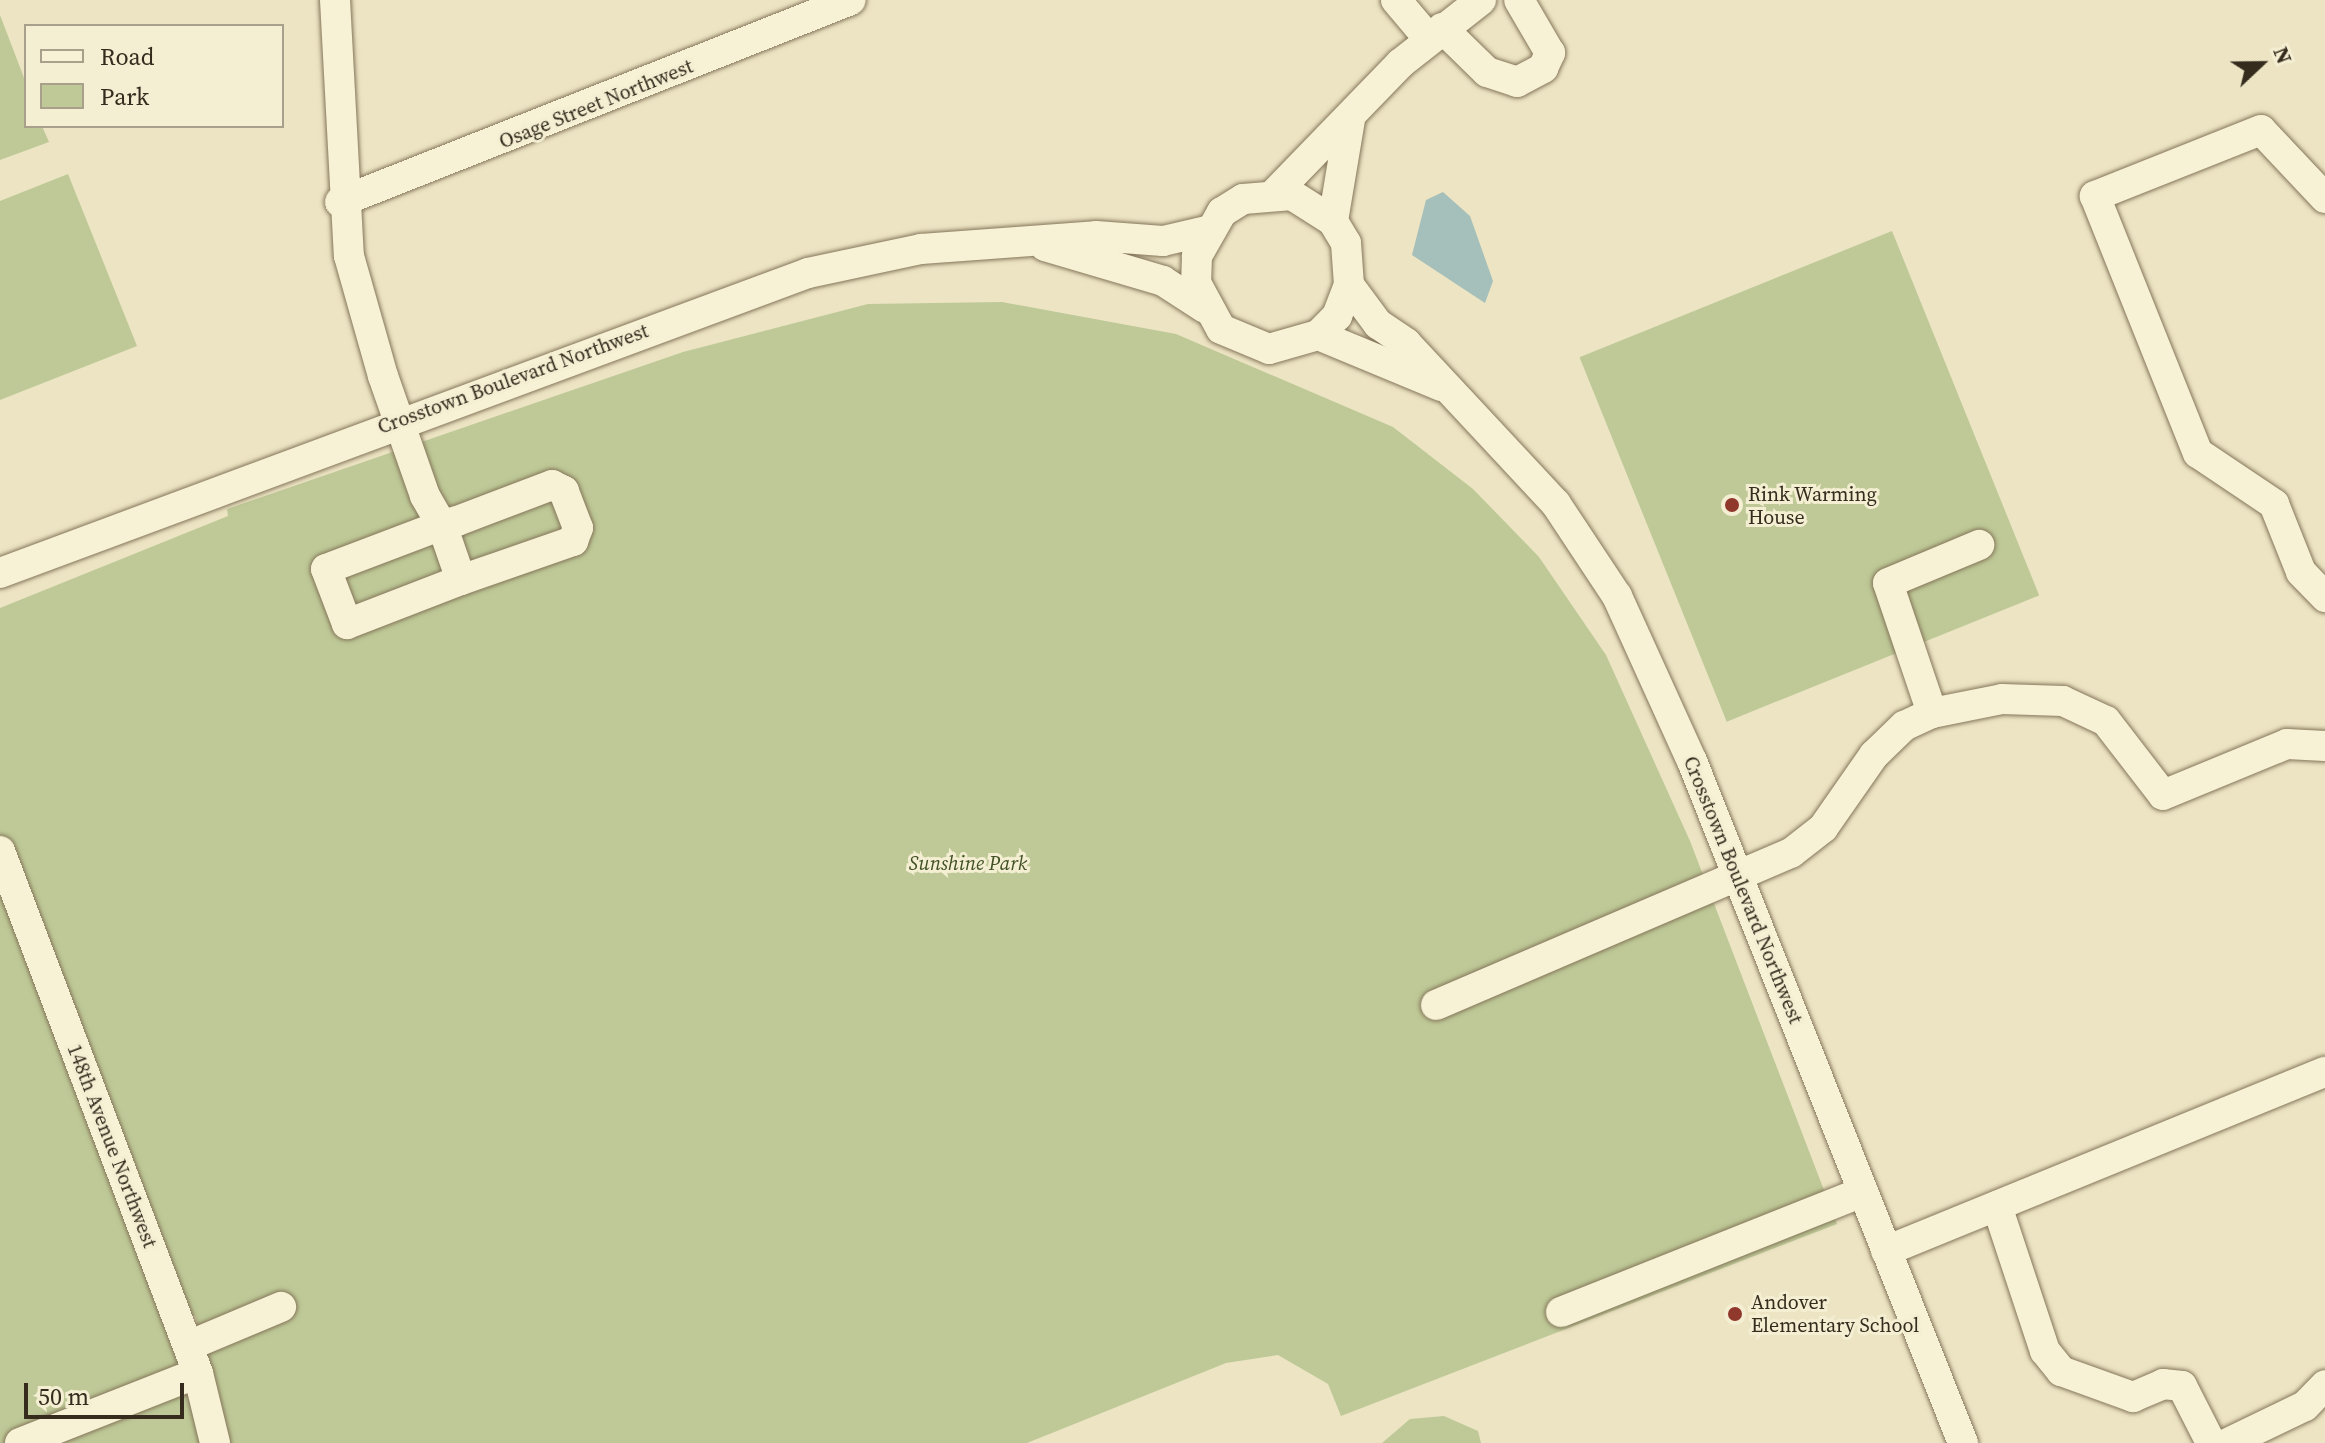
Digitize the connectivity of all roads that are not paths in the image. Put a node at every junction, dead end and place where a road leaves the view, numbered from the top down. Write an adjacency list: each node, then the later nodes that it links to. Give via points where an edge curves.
1 (335, 0): 10 (street)
2 (851, 0): 10 (street, Osage Street Northwest)
3 (1396, 0): 6 (street)
4 (1481, 0): 6 (street)
5 (1519, 0): 6 (street, via 1550,53 1543,68 1517,82 1487,72)
6 (1436, 34): 7 (street)
7 (1350, 119): 8 (street); 11 (street)
8 (1274, 194): 11 (street, via 1315,205); 12 (street, Crosstown Boulevard Northwest, via 1243,199)
9 (2325, 198): 23 (street, via 2261,130 2095,196 2198,453 2274,504 2301,572)
10 (340, 202): 18 (street, via 362,314)
11 (1333, 221): 14 (street, via 1346,243)
12 (1206, 231): 13 (street, Crosstown Boulevard Northwest, via 1163,241 1096,236); 15 (street, via 1197,256)
13 (1040, 244): 15 (street, Crosstown Boulevard Northwest, via 1163,281); 18 (street, Crosstown Boulevard Northwest, via 921,249 808,273)
14 (1349, 285): 16 (street, via 1337,316); 17 (street, Crosstown Boulevard Northwest)
15 (1205, 308): 16 (street, Crosstown Boulevard Northwest, via 1221,329 1269,349)
16 (1318, 335): 17 (street, Crosstown Boulevard Northwest)
17 (1441, 386): 27 (street, Crosstown Boulevard Northwest, via 1521,464 1591,553 1648,658)
18 (399, 421): 19 (street); 21 (street, Crosstown Boulevard Northwest)
19 (442, 525): 22 (street); 22 (street, via 552,485 569,503 578,528 573,541); 22 (street, via 326,569 347,624)
20 (1979, 545): 24 (street, via 1888,583)
21 (0, 573)
22 (461, 580)
23 (2325, 597)
24 (1932, 713): 25 (street, via 2002,699 2063,701 2106,721 2163,795 2287,744); 27 (street, via 1904,726 1874,755 1808,842)
25 (2325, 746)
26 (0, 851): 35 (street, 148th Avenue Northwest)
27 (1737, 874): 28 (street); 30 (street, Crosstown Boulevard Northwest)
28 (1436, 1005)
29 (2325, 1072): 31 (street)
30 (1863, 1192): 32 (street, Crosstown Boulevard Northwest); 34 (street)
31 (1997, 1206): 32 (street); 40 (street, via 2045,1351 2061,1371 2133,1397 2163,1384 2182,1386)
32 (1886, 1251): 39 (street, Crosstown Boulevard Northwest)
33 (281, 1307): 35 (street)
34 (1561, 1312)
35 (193, 1360): 37 (street); 38 (street, 148th Avenue Northwest)
36 (2325, 1385): 41 (street, via 2305,1406)
37 (20, 1443)
38 (215, 1443)
39 (1963, 1443)
40 (2211, 1443)
41 (2228, 1443)

